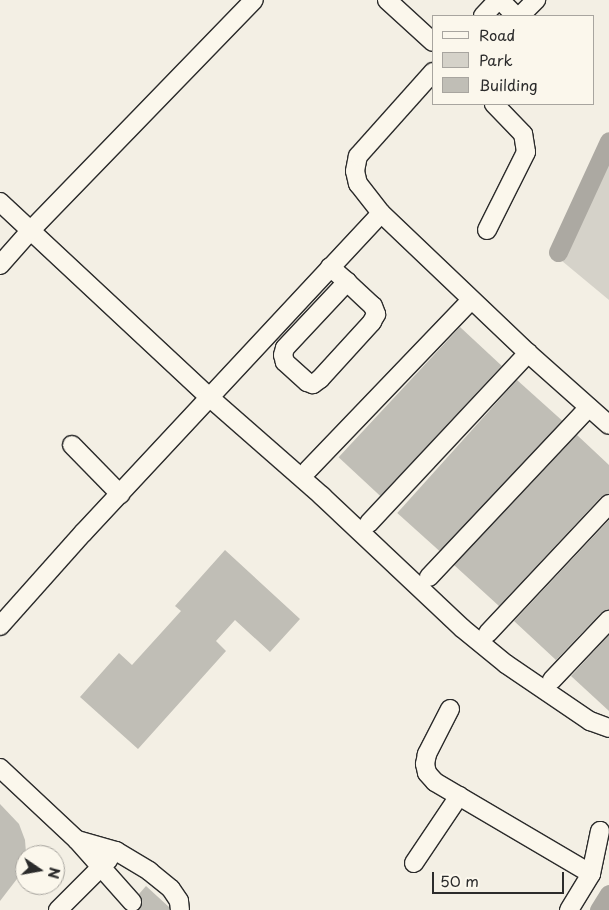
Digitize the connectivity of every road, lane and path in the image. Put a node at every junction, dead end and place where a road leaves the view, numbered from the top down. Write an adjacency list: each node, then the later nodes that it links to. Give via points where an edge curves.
1 (254, 0): 13 (street)
2 (387, 0): 8 (street)
3 (499, 0): 5 (street); 6 (street)
4 (536, 0): 7 (street)
5 (484, 15)
6 (515, 15)
7 (521, 15)
8 (432, 41)
9 (432, 73): 12 (street, via 358,156 358,184)
10 (495, 105): 14 (street, via 523,134 526,152)
11 (0, 202): 13 (street)
12 (381, 213): 16 (street); 18 (street)
13 (31, 230): 15 (street); 20 (street)
14 (487, 230)
15 (0, 265)
16 (330, 267): 17 (street); 20 (street)
17 (347, 282): 17 (street, via 285,348 285,362 307,382 313,384 320,379 376,314 373,306)
18 (472, 300): 19 (street); 24 (street)
19 (528, 353): 21 (street); 27 (street)
20 (210, 397): 25 (street); 34 (street, via 322,496 462,628 506,664 574,711)
21 (589, 407): 22 (street); 28 (street)
22 (609, 425)
23 (72, 445): 25 (street)
24 (308, 470)
25 (120, 494): 30 (street)
26 (609, 504): 31 (street)
27 (369, 523)
28 (429, 577)
29 (609, 620): 32 (street)
30 (0, 626)
31 (488, 633)
32 (552, 680)
33 (450, 709): 36 (street, via 425,764 427,773 435,782)
34 (609, 728)
35 (0, 768): 38 (street)
36 (459, 796): 40 (street); 42 (street)
37 (600, 831): 42 (street)
38 (77, 840): 39 (street); 41 (street)
39 (116, 851): 41 (street); 45 (street, via 171,889 179,901)
40 (414, 863)
41 (100, 868): 43 (street); 44 (street)
42 (591, 874): 46 (street)
43 (132, 902)
44 (58, 910)
45 (180, 910)
46 (569, 910)

